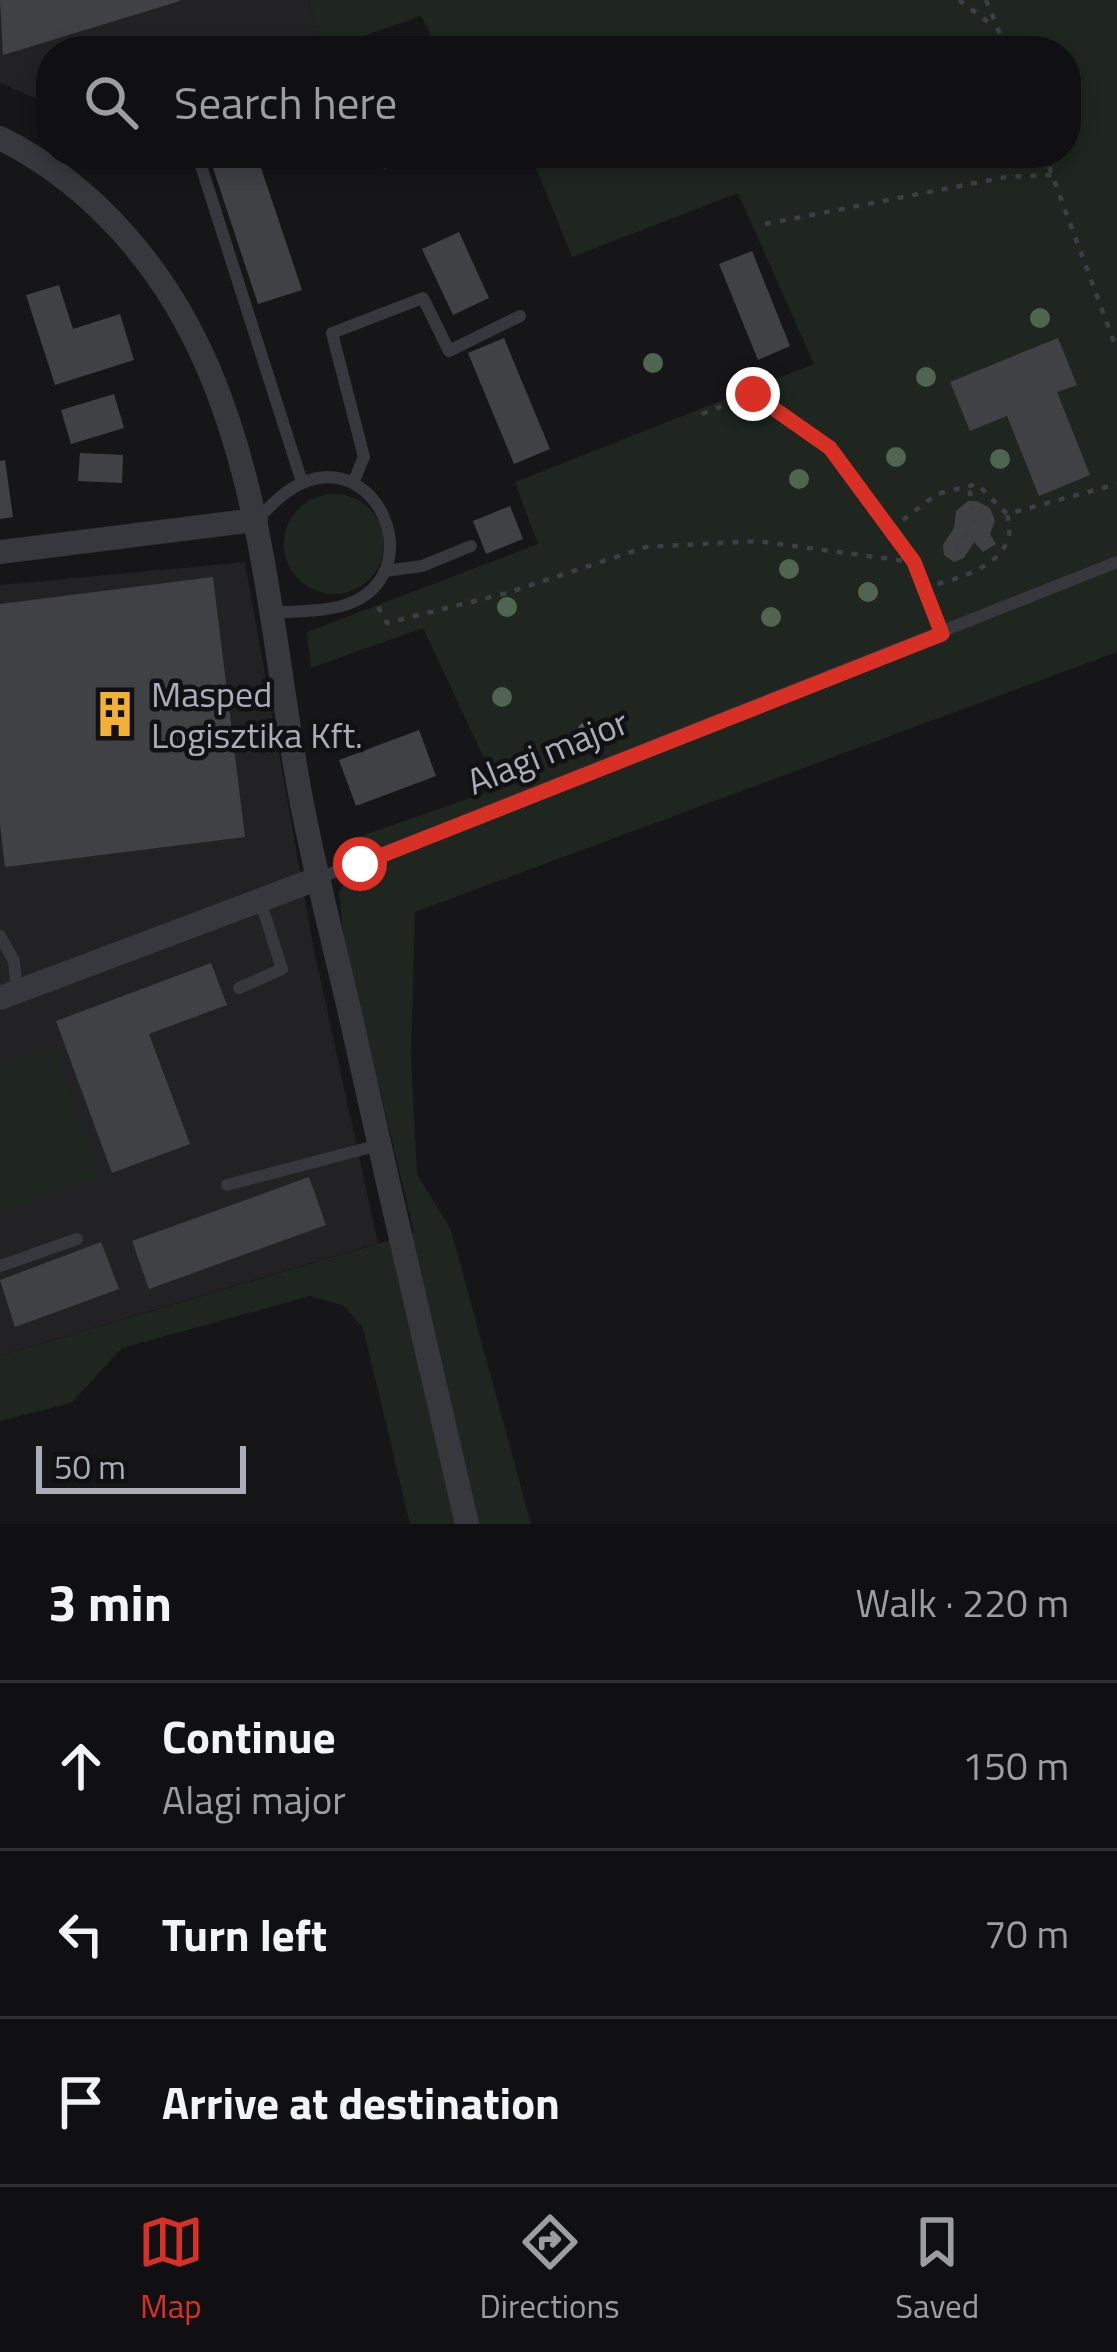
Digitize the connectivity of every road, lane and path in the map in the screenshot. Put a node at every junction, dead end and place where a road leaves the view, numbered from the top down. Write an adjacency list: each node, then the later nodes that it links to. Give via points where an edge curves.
1 (959, 0): 3 (path)
2 (986, 0): 3 (path)
3 (999, 31): 4 (path)
4 (1001, 36)
5 (0, 138): 6 (street)
6 (36, 162)
7 (46, 168): 20 (street, via 118,224 149,266 208,366)
8 (202, 168): 15 (lane)
9 (1049, 168): 10 (path)
10 (1052, 175): 11 (path); 13 (path)
11 (765, 224)
12 (520, 316): 16 (lane, via 448,351 423,298 332,333 364,457)
13 (1117, 350)
14 (702, 414): 21 (path, via 753,394 830,448)
15 (302, 482): 16 (lane); 20 (lane)
16 (353, 483): 27 (lane, via 387,520)
17 (1117, 484): 19 (path)
18 (969, 486): 19 (path); 21 (path, via 937,494); 23 (path, via 974,523)
19 (1007, 514): 28 (path, via 1009,536 999,552 972,573)
20 (256, 520): 24 (street); 30 (street)
21 (891, 529): 25 (path)
22 (471, 546): 27 (lane)
23 (955, 550)
24 (0, 552)
25 (914, 562): 28 (path); 29 (path, via 757,542 646,547 387,623)
26 (1117, 562): 31 (lane, Alagi major)
27 (385, 571): 29 (lane)
28 (923, 587): 31 (path)
29 (369, 592): 30 (lane, via 346,605)
30 (273, 614): 32 (street)
31 (942, 634): 32 (lane, Alagi major)
32 (319, 878): 33 (street, Alagi major); 37 (street)
33 (260, 899): 35 (lane, via 282,969); 36 (street, Alagi major)
34 (0, 936): 36 (lane, via 14,961)
35 (239, 988)
36 (9, 994)
37 (380, 1145): 38 (lane); 41 (street)
38 (226, 1185)
39 (77, 1239): 40 (lane)
40 (0, 1266)
41 (466, 1524)

